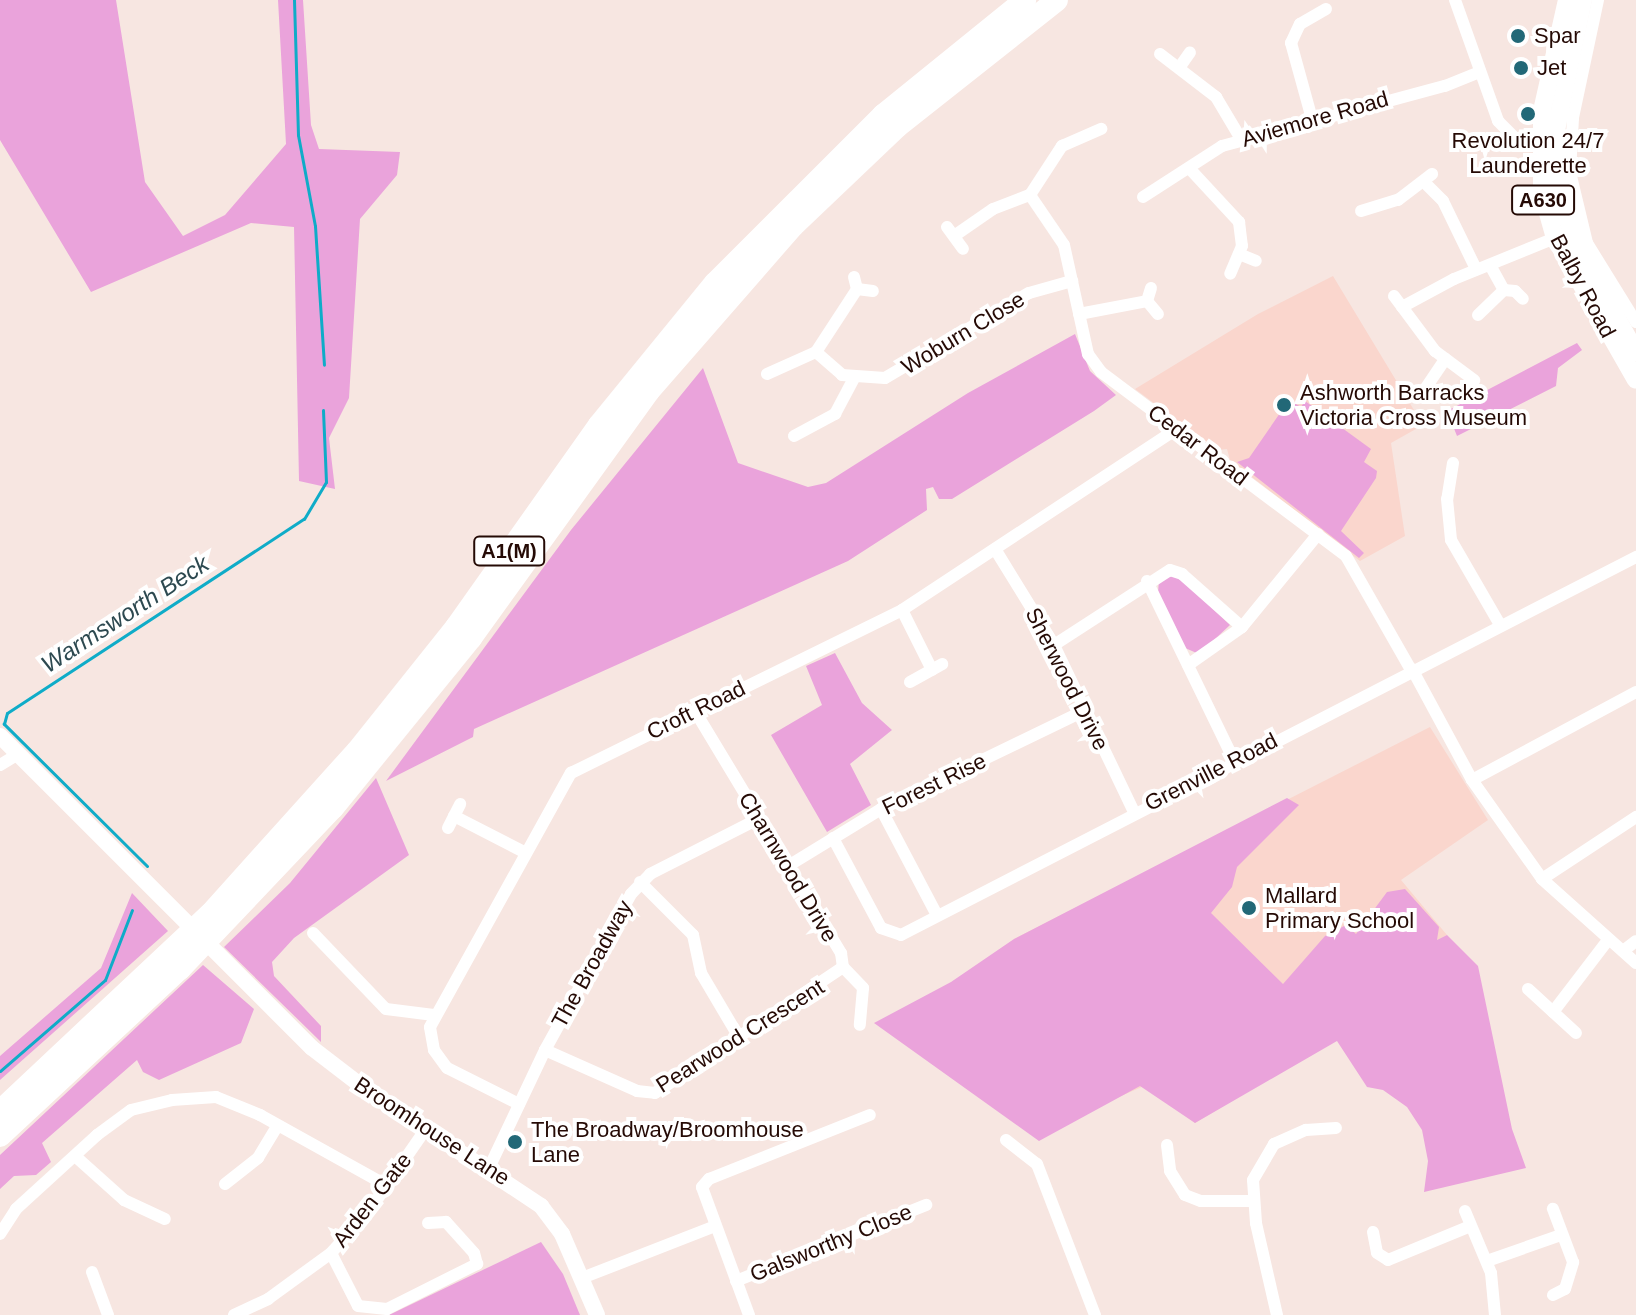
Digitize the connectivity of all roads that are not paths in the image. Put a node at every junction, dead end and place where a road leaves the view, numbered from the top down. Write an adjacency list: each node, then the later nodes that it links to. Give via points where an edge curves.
1 (1011, 0): 12 (highway)
2 (1025, 0): 12 (highway, A1(M))
3 (1057, 0): 12 (highway, A1(M))
4 (1067, 0): 12 (highway)
5 (1455, 0): 14 (street)
6 (1567, 0): 20 (main road, Balby Road / A630)
7 (1583, 0): 43 (main road, Balby Road / A630, via 1555,135 1559,191 1581,256)
8 (1598, 0): 41 (street, via 1573,118 1570,172 1587,243)
9 (1326, 9): 16 (street, via 1300,24 1291,43)
10 (1190, 52): 13 (street)
11 (1160, 54): 13 (street)
12 (969, 55): 101 (highway, A1(M), via 845,150 715,283 599,425 456,627 357,751 190,934); 106 (highway, A1(M), via 729,295 623,424 471,638 333,808 191,958)
13 (1179, 68): 19 (street, via 1216,97)
14 (1480, 72): 16 (street, Aviemore Road, via 1445,86); 20 (street, via 1498,121 1515,138)
15 (1077, 119): 18 (street)
16 (1312, 119): 19 (street, Aviemore Road)
17 (1101, 129): 18 (street)
18 (1080, 134): 24 (street, via 1062,146)
19 (1241, 139): 21 (street, Aviemore Road)
20 (1539, 144): 27 (main road, Balby Road / A630, via 1542,192)
21 (1189, 168): 23 (street, Aviemore Road); 29 (street, via 1234,213 1241,229)
22 (1154, 174): 23 (street)
23 (1160, 188): 25 (street, Aviemore Road)
24 (1030, 195): 28 (street, via 951,232); 34 (street, Cedar Road, via 1060,237)
25 (1143, 197)
26 (1361, 211): 32 (street, via 1398,200 1428,178)
27 (1555, 238): 31 (street); 48 (main road, Balby Road / A630)
28 (963, 249)
29 (1239, 254): 30 (street); 33 (street)
30 (1256, 261)
31 (1490, 265): 32 (street); 35 (street)
32 (1476, 269): 44 (street, via 1398,302)
33 (1230, 274)
34 (1072, 281): 38 (street, Cedar Road); 46 (street, Woburn Close, via 1029,293 897,373)
35 (1504, 290): 37 (street); 40 (street)
36 (873, 291): 42 (street, via 856,283)
37 (1523, 299)
38 (1079, 314): 39 (street, via 1149,294); 50 (street, Cedar Road, via 1088,354 1101,372)
39 (1158, 314)
40 (1478, 315)
41 (1636, 322)
42 (816, 352): 45 (street); 46 (street, via 832,369)
43 (1636, 352)
44 (1445, 359): 47 (street); 49 (street)
45 (767, 374)
46 (854, 379): 51 (street, via 835,414)
47 (1474, 380)
48 (1636, 380)
49 (1423, 392)
50 (1176, 429): 55 (street, Cedar Road); 56 (street, Croft Road)
51 (794, 436)
52 (1453, 463): 53 (street)
53 (1450, 481): 54 (street); 60 (street, via 1451,540)
54 (1465, 485)
55 (1318, 534): 61 (street); 64 (street, Cedar Road, via 1356,567)
56 (995, 549): 59 (street, Croft Road); 62 (street, Sherwood Drive)
57 (1636, 557): 60 (street, Grenville Road)
58 (1147, 581): 61 (street, via 1176,571); 62 (street); 63 (street)
59 (902, 610): 65 (street, via 937,667); 68 (street, Croft Road)
60 (1500, 625): 64 (street, Grenville Road)
61 (1242, 627): 63 (street)
62 (1054, 645): 67 (street, Sherwood Drive)
63 (1188, 665): 71 (street)
64 (1411, 669): 71 (street, Grenville Road); 73 (street, Cedar Road)
65 (910, 682)
66 (1636, 692): 73 (street)
67 (1086, 710): 75 (street, Forest Rise); 76 (street, Sherwood Drive)
68 (695, 711): 79 (street, Charnwood Drive); 82 (street, Croft Road, via 580,766 564,782)
69 (0, 736): 70 (street)
70 (18, 754): 72 (street); 105 (street, Broomhouse Lane, via 312,1048)
71 (1234, 760): 76 (street, Grenville Road)
72 (0, 765)
73 (1472, 780): 84 (street, Cedar Road)
74 (460, 804): 77 (street)
75 (881, 809): 81 (street, Forest Rise); 86 (street)
76 (1134, 812): 86 (street, Grenville Road)
77 (454, 816): 80 (street); 82 (street)
78 (1636, 817): 84 (street)
79 (758, 819): 83 (street, Charnwood Drive); 85 (street, The Broadway)
80 (448, 828)
81 (833, 838): 83 (street, Forest Rise); 86 (street, Grenville Road, via 887,934 901,935)
82 (524, 852): 95 (street, Croft Road)
83 (788, 866): 92 (street, Charnwood Drive, via 841,953)
84 (1542, 879): 88 (street, Cedar Road)
85 (640, 882): 98 (street, via 687,925 701,973); 99 (street, The Broadway)
86 (937, 915)
87 (313, 933): 95 (street, via 386,1009)
88 (1608, 940): 90 (street, Cedar Road); 94 (street)
89 (1636, 941): 90 (street)
90 (1623, 951): 91 (street, Cedar Road)
91 (1636, 963)
92 (843, 967): 96 (street, Charnwood Drive, via 864,993); 98 (street, Pearwood Crescent)
93 (1528, 989): 94 (street)
94 (1553, 1012): 97 (street)
95 (434, 1015): 100 (street, via 431,1039 447,1068)
96 (860, 1025)
97 (1576, 1033)
98 (740, 1039): 99 (street, Pearwood Crescent, via 664,1089 646,1094)
99 (545, 1050): 100 (street, The Broadway)
100 (519, 1104): 110 (street, The Broadway)
101 (0, 1111)
102 (870, 1115): 119 (street, Galsworthy Close, via 709,1179 702,1196)
103 (277, 1126): 109 (street, via 216,1097 172,1100 131,1110); 111 (street, via 258,1158); 112 (street)
104 (1336, 1128): 113 (street, via 1306,1130 1274,1144 1253,1180)
105 (425, 1130): 110 (street, Broomhouse Lane); 112 (street, Arden Gate)
106 (0, 1136)
107 (1006, 1140): 134 (street, via 1037,1164)
108 (1167, 1145): 113 (street, via 1170,1171 1185,1195 1201,1201)
109 (75, 1156): 117 (street, via 124,1200); 122 (street, via 16,1209)
110 (489, 1168): 127 (street, Broomhouse Lane, via 553,1220)
111 (225, 1184)
112 (386, 1185): 124 (street, Arden Gate)
113 (1253, 1201): 135 (street)
114 (926, 1205): 128 (street, Galsworthy Close)
115 (1553, 1209): 123 (street)
116 (1465, 1211): 120 (street)
117 (165, 1219)
118 (428, 1223): 124 (street, via 446,1222 474,1253 477,1264 387,1309 358,1306)
119 (713, 1227): 127 (street); 128 (street, Galsworthy Close)
120 (1468, 1227): 121 (street, via 1388,1260 1377,1253); 125 (street)
121 (1373, 1232)
122 (0, 1234)
123 (1561, 1235): 125 (street); 129 (street, via 1573,1262 1565,1289)
124 (331, 1253): 131 (street, Arden Gate, via 268,1299)
125 (1487, 1261): 136 (street)
126 (92, 1272): 130 (street)
127 (582, 1278): 132 (street, Broomhouse Lane)
128 (736, 1281): 133 (street, Galsworthy Close)
129 (1553, 1295)
130 (108, 1315)
131 (234, 1315)
132 (597, 1315)
133 (749, 1315)
134 (1095, 1315)
135 (1277, 1315)
136 (1495, 1315)

